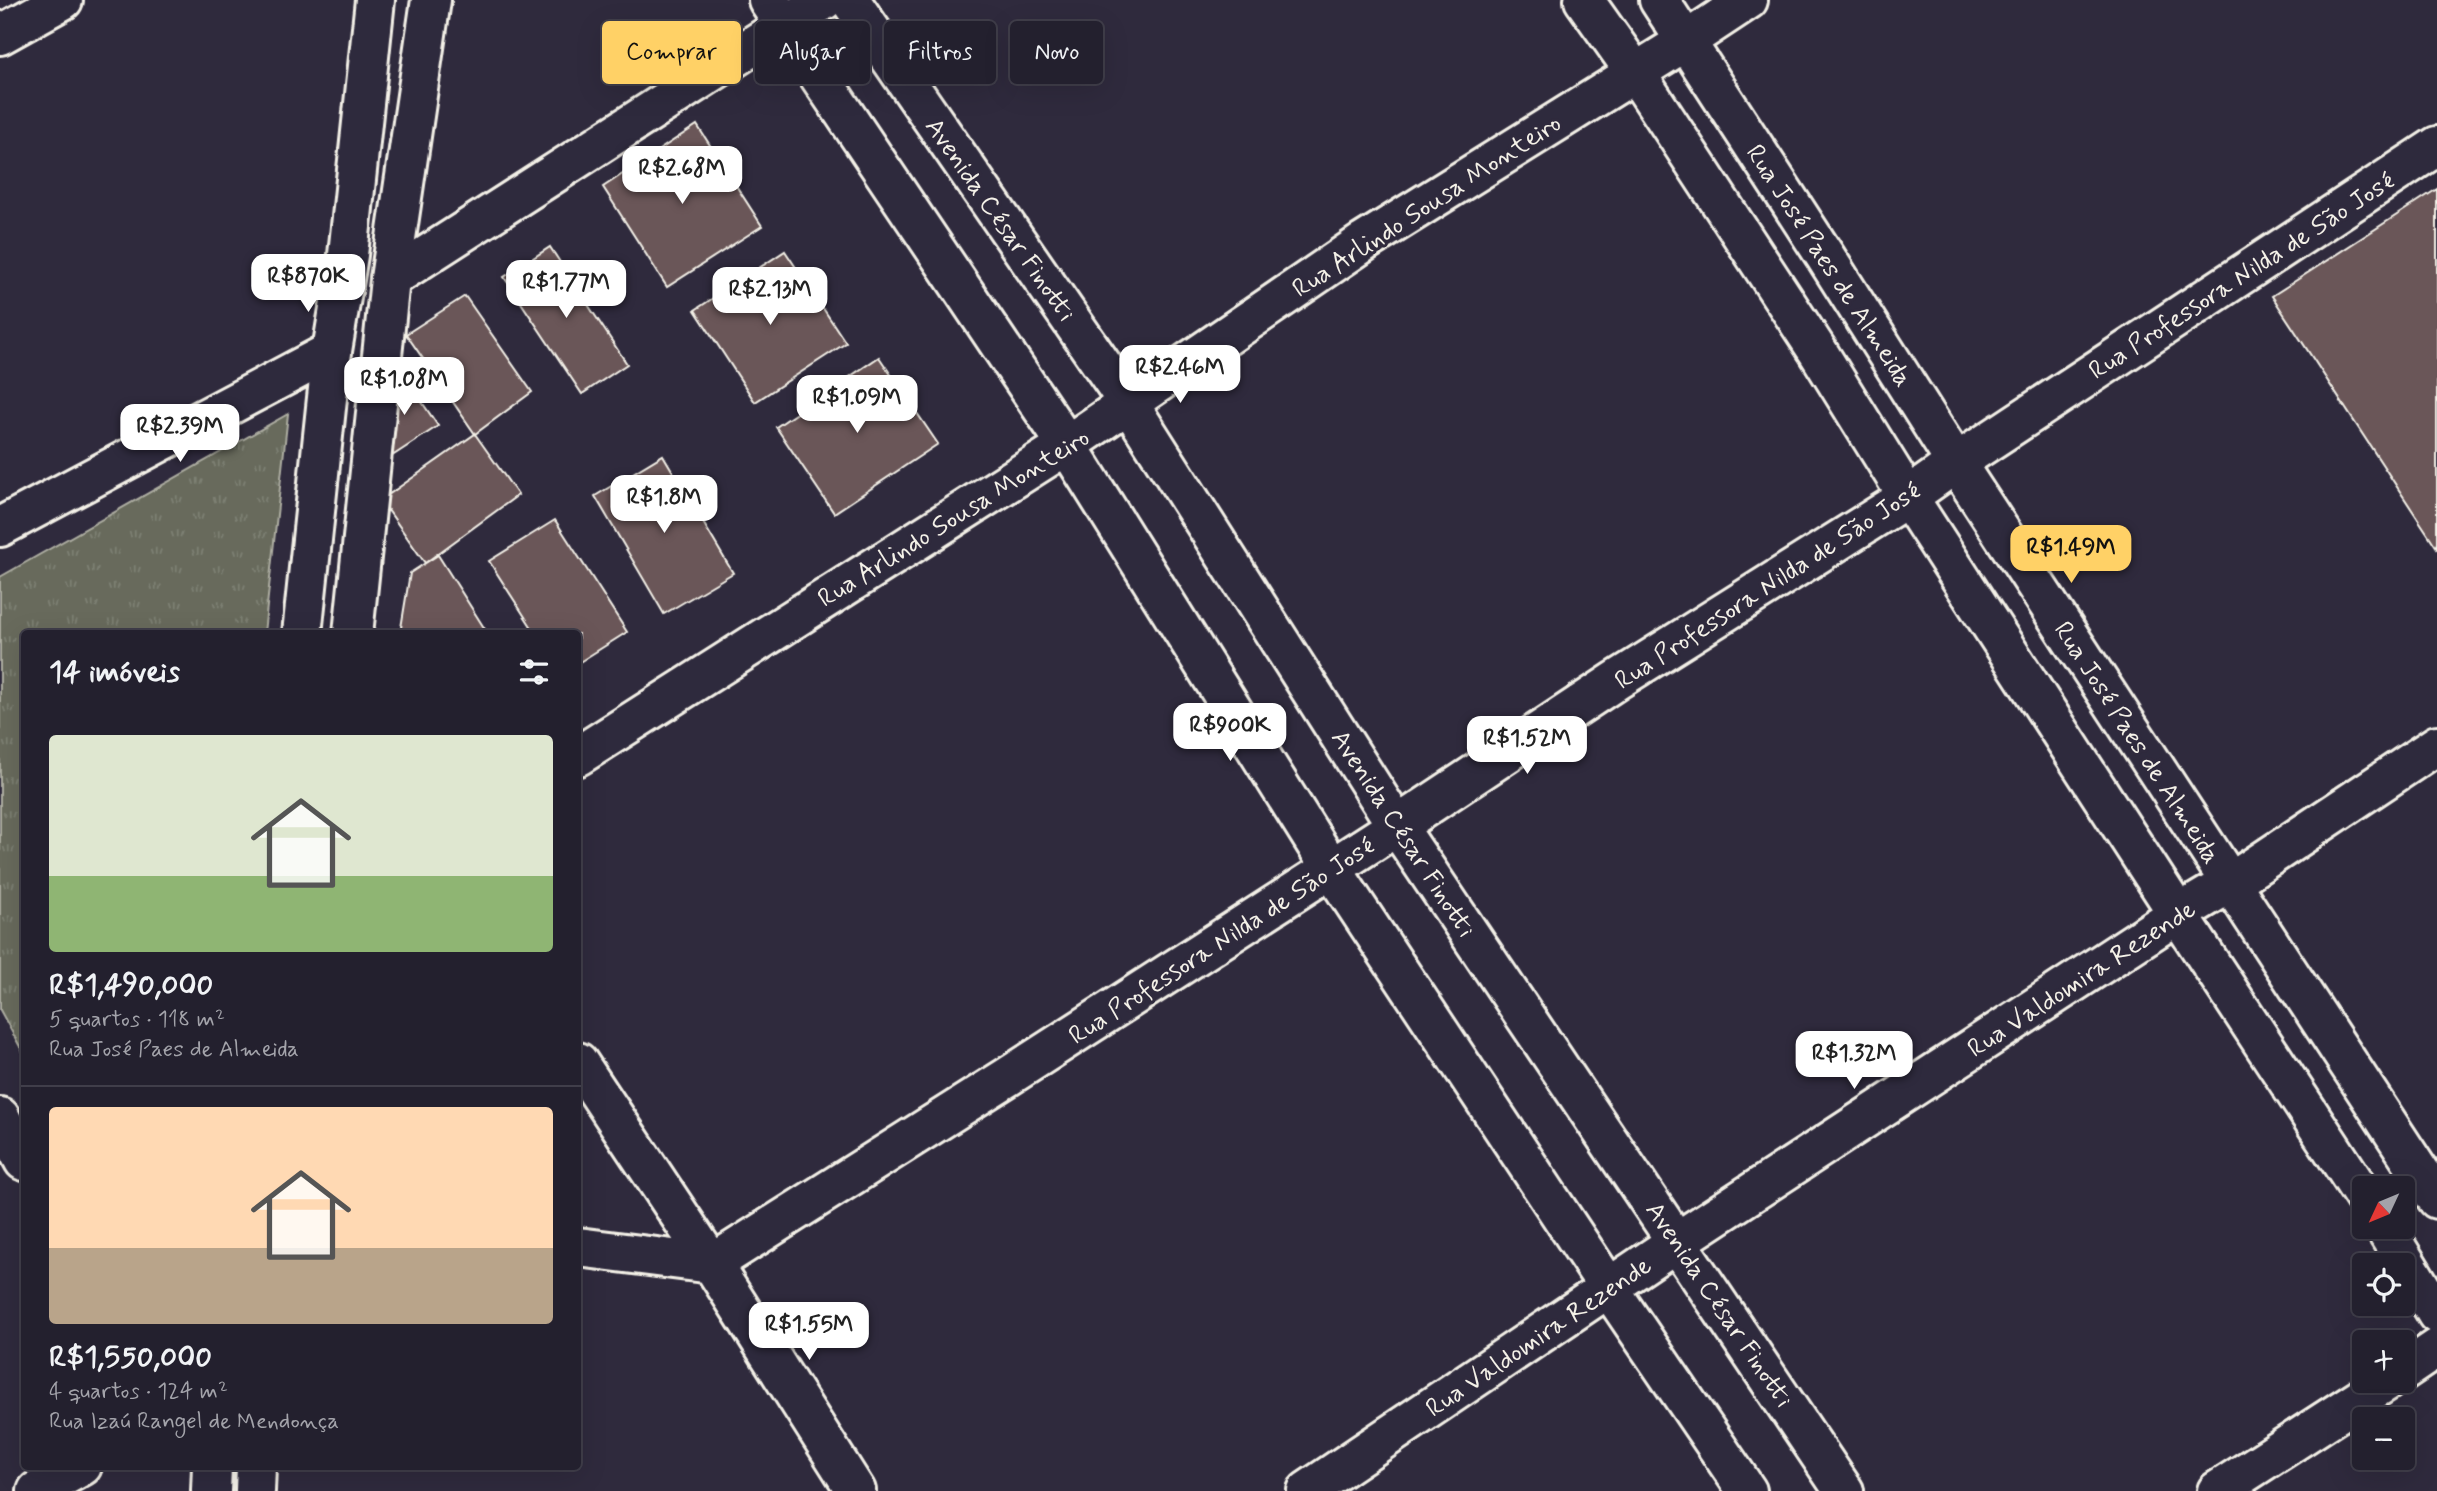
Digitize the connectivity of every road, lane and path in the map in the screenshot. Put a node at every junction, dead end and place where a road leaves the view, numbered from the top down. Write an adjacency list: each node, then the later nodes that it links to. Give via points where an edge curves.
1 (63, 0): 10 (street)
2 (375, 0): 15 (street, via 348,255)
3 (431, 0): 14 (street)
4 (824, 0): 9 (street)
5 (850, 0): 16 (street, Avenida César Finotti)
6 (1584, 0): 12 (street)
7 (1659, 0): 11 (street, Rua José Paes de Almeida)
8 (1748, 0): 11 (street, Rua Arlindo Sousa Monteiro)
9 (776, 12): 14 (street); 17 (street)
10 (0, 35)
11 (1686, 41): 12 (street, Rua Arlindo Sousa Monteiro); 18 (street, Rua José Paes de Almeida)
12 (1635, 72): 16 (street, Rua Arlindo Sousa Monteiro, via 1364,242); 19 (street)
13 (2437, 146): 18 (street, Rua Professora Nilda de São José)
14 (390, 279): 22 (street)
15 (332, 351): 20 (street); 21 (street)
16 (1129, 404): 17 (street, Rua Arlindo Sousa Monteiro); 25 (street, Avenida César Finotti)
17 (1067, 445): 24 (street, Rua Arlindo Sousa Monteiro); 26 (street)
18 (1956, 463): 19 (street, Rua Professora Nilda de São José); 27 (street, Rua José Paes de Almeida)
19 (1908, 497): 25 (street, Rua Professora Nilda de São José); 28 (street)
20 (0, 527)
21 (302, 630)
22 (353, 630)
23 (2437, 745): 27 (street, Rua Valdomira Rezende)
24 (581, 754)
25 (1397, 826): 26 (street, Rua Professora Nilda de São José); 35 (street, Avenida César Finotti)
26 (1331, 868): 37 (street, Rua Professora Nilda de São José); 38 (street)
27 (2230, 883): 28 (street, Rua Valdomira Rezende); 33 (street, Rua José Paes de Almeida)
28 (2178, 914): 32 (street); 35 (street, Rua Valdomira Rezende)
29 (581, 1067): 37 (street)
30 (0, 1117): 31 (street)
31 (21, 1156)
32 (2352, 1179)
33 (2437, 1199)
34 (2391, 1239): 39 (street)
35 (1678, 1241): 38 (street, Rua Valdomira Rezende); 50 (street, Avenida César Finotti)
36 (581, 1247): 37 (street)
37 (712, 1264): 47 (street)
38 (1609, 1288): 48 (street, Rua Valdomira Rezende); 49 (street)
39 (2437, 1314)
40 (2437, 1348): 41 (street)
41 (2415, 1363)
42 (2368, 1393): 51 (street)
43 (75, 1470): 45 (street)
44 (256, 1470): 46 (street)
45 (37, 1491)
46 (256, 1491)
47 (856, 1491)
48 (1307, 1491)
49 (1747, 1491)
50 (1844, 1491)
51 (2217, 1491)

